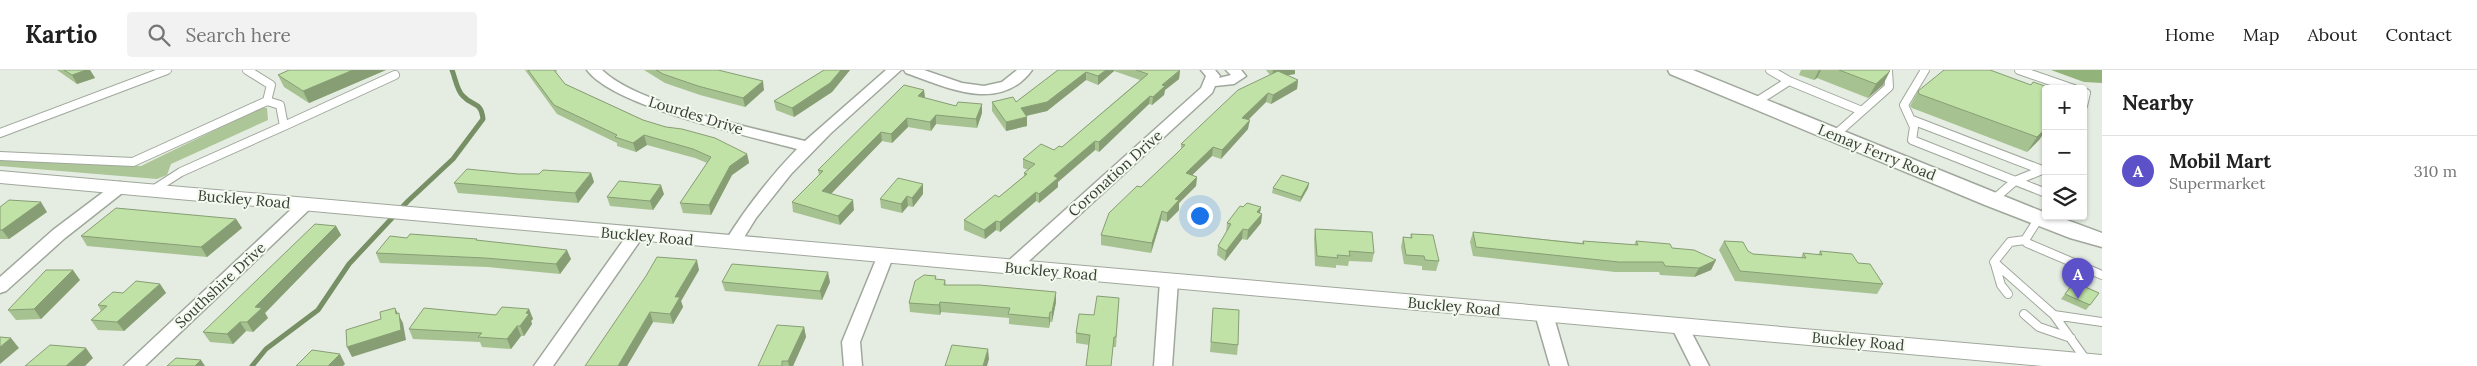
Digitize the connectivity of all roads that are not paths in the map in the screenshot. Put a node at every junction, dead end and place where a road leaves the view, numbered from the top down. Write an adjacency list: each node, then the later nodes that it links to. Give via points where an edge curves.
1 (167, 70): 22 (lane)
2 (247, 70): 17 (lane, via 271,85)
3 (594, 70): 24 (street, Lourdes Drive, via 602,80 654,104)
4 (894, 70): 24 (street)
5 (911, 70): 6 (street, via 968,89 984,90 1006,86)
6 (1025, 70)
7 (1233, 70): 14 (street, via 1238,76 1233,80 1222,83)
8 (1677, 70): 18 (main road, Lemay Ferry Road)
9 (1770, 70): 15 (lane)
10 (1888, 70): 19 (lane, via 1889,87)
11 (1925, 70): 20 (lane, via 1904,105)
12 (2019, 70): 16 (lane)
13 (395, 75): 21 (lane)
14 (1211, 76): 44 (street, Coronation Drive, via 1207,90)
15 (1789, 81): 18 (lane); 19 (lane)
16 (2062, 85)
17 (267, 101): 21 (lane, via 280,105); 25 (lane, via 133,162)
18 (1756, 102): 23 (main road, Lemay Ferry Road)
19 (1862, 111): 23 (lane)
20 (1912, 120): 26 (lane); 29 (lane, via 1912,140)
21 (284, 126): 31 (lane, via 181,172)
22 (0, 133)
23 (1835, 135): 33 (main road, Lemay Ferry Road)
24 (806, 146): 40 (street, via 764,193)
25 (0, 156)
26 (2042, 169)
27 (2042, 171): 29 (lane)
28 (0, 177): 30 (street, Buckley Road)
29 (2015, 181): 32 (lane); 33 (lane)
30 (120, 187): 31 (street, Buckley Road); 47 (street, via 38,251)
31 (153, 190): 34 (street, Buckley Road)
32 (2042, 191)
33 (1994, 200): 35 (main road, Lemay Ferry Road)
34 (306, 204): 37 (street, Buckley Road); 57 (street, Southshire Drive)
35 (2039, 218): 36 (main road, Lemay Ferry Road); 38 (lane)
36 (2078, 233): 39 (main road, Lemay Ferry Road); 41 (main road, Lemay Ferry Road)
37 (636, 234): 40 (street, Buckley Road); 58 (street)
38 (2025, 240): 43 (lane, via 2010,242); 45 (lane)
39 (2102, 240)
40 (732, 243): 42 (street, Buckley Road)
41 (2102, 245)
42 (885, 257): 44 (street, Buckley Road); 59 (street, via 851,342)
43 (1994, 262): 48 (lane, via 2001,285); 51 (lane)
44 (1012, 267): 46 (street, Buckley Road)
45 (2102, 275)
46 (1170, 281): 49 (street, Buckley Road); 60 (street)
47 (0, 287)
48 (2008, 294)
49 (1544, 314): 53 (street, Buckley Road); 61 (street)
50 (2024, 314): 54 (lane, via 2032,325)
51 (2054, 315): 52 (lane); 54 (lane)
52 (2102, 322)
53 (1680, 326): 55 (street, Buckley Road); 62 (street)
54 (2071, 338): 56 (lane)
55 (2037, 362): 56 (street, Buckley Road)
56 (2095, 363)
57 (133, 366)
58 (543, 366)
59 (853, 366)
60 (1163, 366)
61 (1559, 366)
62 (1700, 366)

